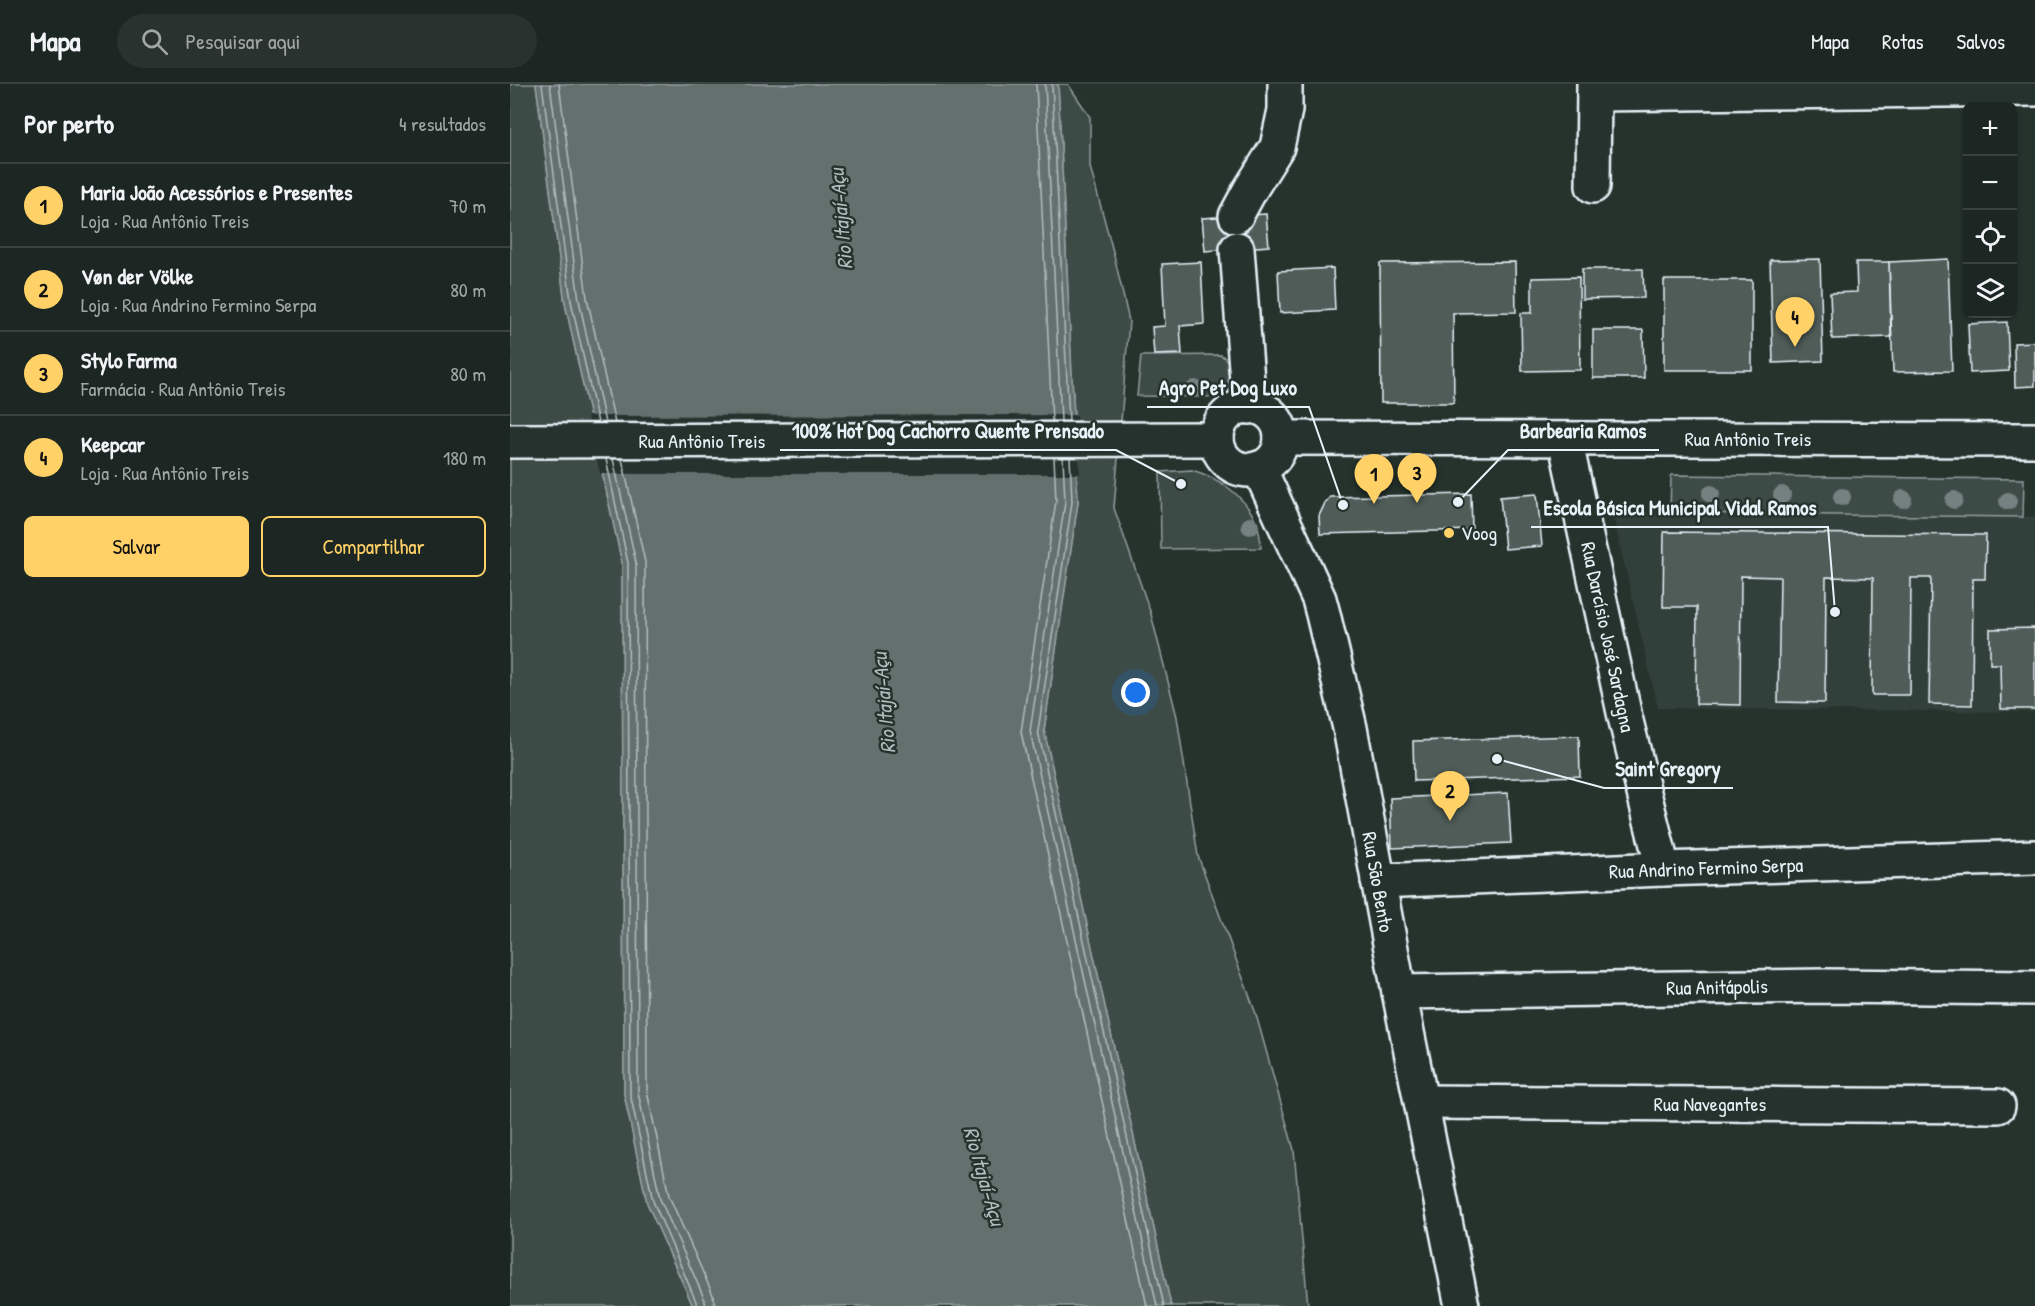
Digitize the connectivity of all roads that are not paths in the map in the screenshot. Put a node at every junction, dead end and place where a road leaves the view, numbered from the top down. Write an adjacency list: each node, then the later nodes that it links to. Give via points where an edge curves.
1 (1285, 84): 5 (street, via 1285,111 1277,147)
2 (1594, 89): 3 (street); 4 (street)
3 (2035, 89)
4 (1593, 186)
5 (1236, 216)
6 (1237, 249): 7 (street)
7 (1249, 406): 8 (street, via 1268,412 1280,429); 9 (street, via 1223,420)
8 (1281, 438): 10 (street, Rua Antônio Treis); 13 (street, via 1275,457)
9 (1217, 439): 12 (street, Rua Antônio Treis); 13 (street, via 1230,464 1239,469)
10 (1564, 439): 11 (street, Rua Antônio Treis); 15 (street, Rua Darcísio José Sardagna, via 1624,717)
11 (2035, 440)
12 (510, 441)
13 (1259, 468): 16 (street, Rua São Bento, via 1319,599 1350,728)
14 (2035, 857): 15 (street, Rua Andrino Fermino Serpa)
15 (1663, 869): 16 (street, Rua Andrino Fermino Serpa)
16 (1378, 881): 18 (street, Rua São Bento)
17 (2035, 988): 18 (street, Rua Anitápolis, via 1824,986)
18 (1399, 993): 19 (street, Rua São Bento)
19 (1422, 1102): 20 (street, Rua Navegantes); 21 (street, Rua São Bento)
20 (1998, 1106)
21 (1461, 1306)

